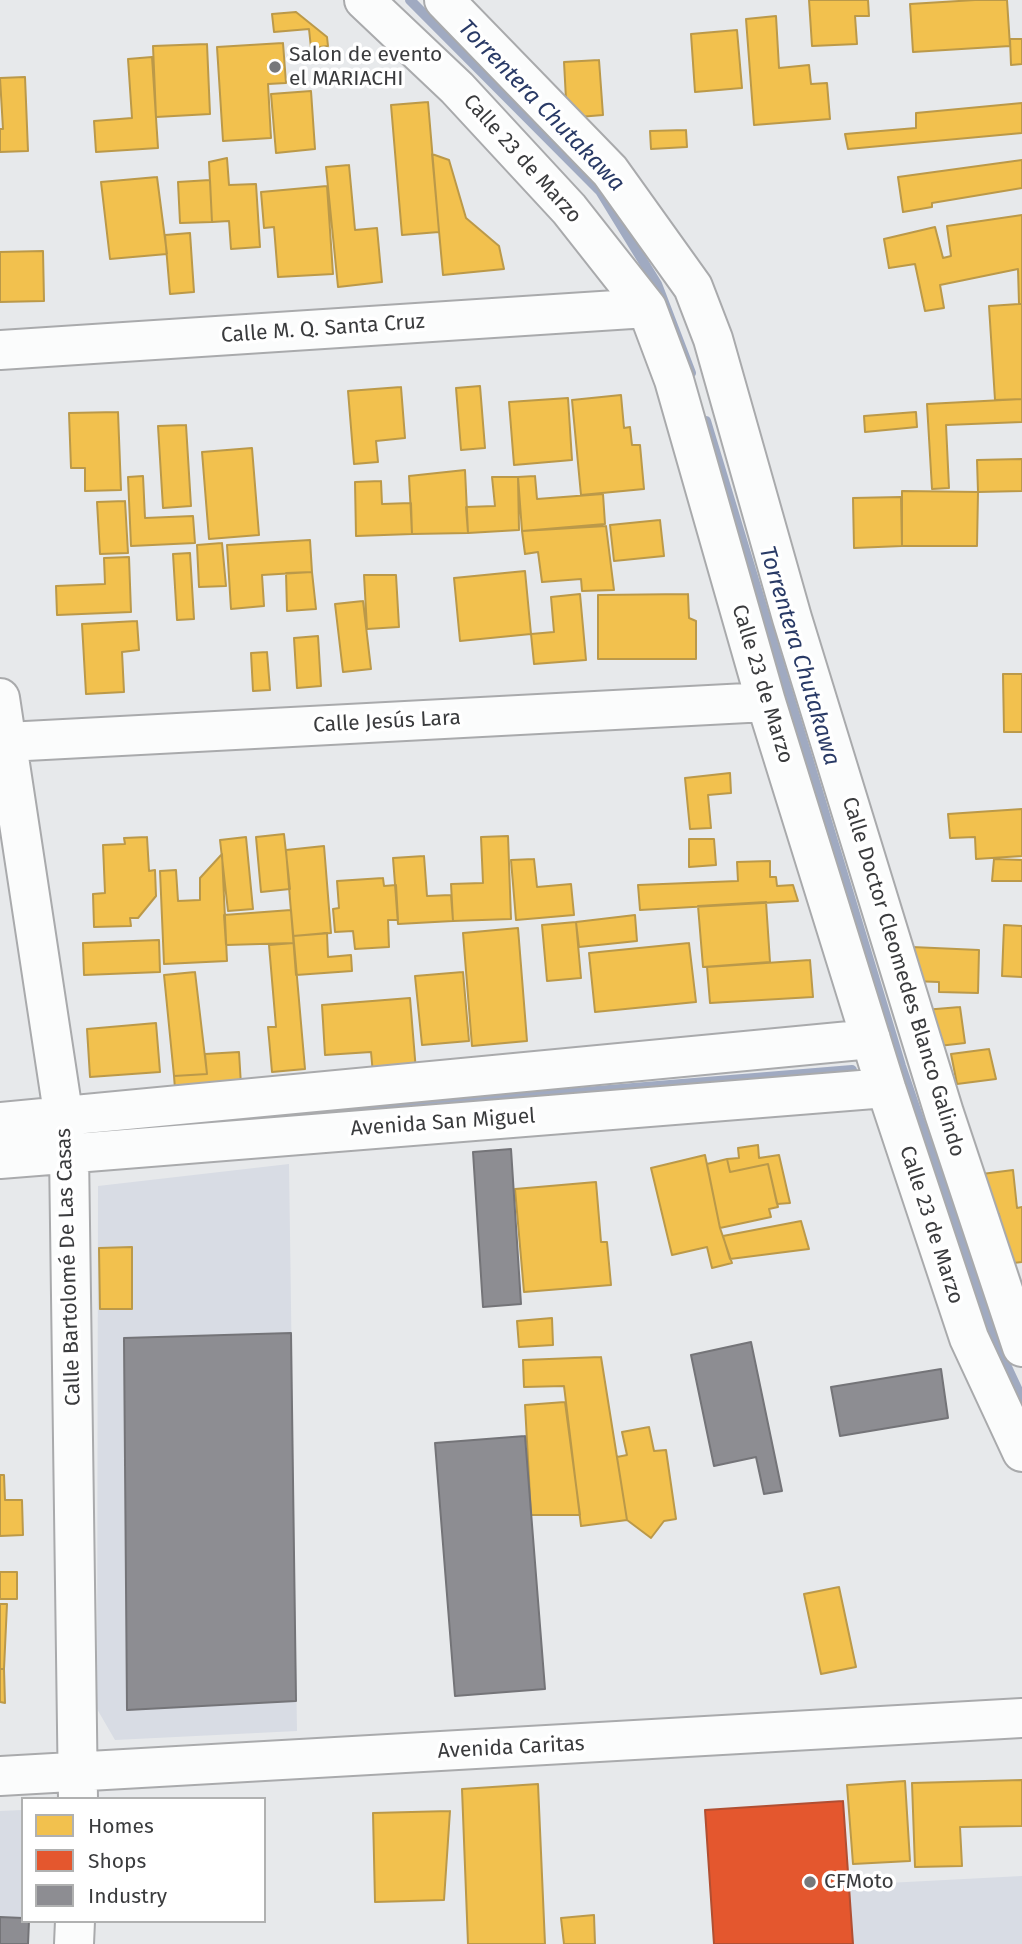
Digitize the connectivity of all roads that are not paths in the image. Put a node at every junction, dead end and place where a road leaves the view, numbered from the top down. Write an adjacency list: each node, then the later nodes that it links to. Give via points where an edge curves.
1 (364, 0): 3 (street, Calle 23 de Marzo, via 457,88 569,209)
2 (444, 0): 13 (street, Calle Doctor Cleomedes Blanco Galindo, via 610,171 693,287 713,340 792,618 940,1100)
3 (647, 308): 4 (street, Calle M. Q. Santa Cruz); 6 (street, Calle 23 de Marzo, via 674,380)
4 (0, 350)
5 (0, 698): 7 (street, Calle Bartolomé De Las Casas)
6 (766, 702): 7 (street, Calle Jesús Lara); 8 (street, Calle 23 de Marzo)
7 (7, 742): 11 (street, Calle Bartolomé De Las Casas)
8 (872, 1039): 9 (street, Calle 23 de Marzo); 11 (street, Avenida San Miguel)
9 (886, 1088): 11 (street, Avenida San Miguel); 14 (street, Calle 23 de Marzo, via 969,1338)
10 (0, 1122): 11 (street, Avenida San Miguel)
11 (66, 1135): 12 (street, Avenida San Miguel); 17 (street, Calle Bartolomé De Las Casas)
12 (0, 1159)
13 (1022, 1347)
14 (1022, 1452)
15 (1022, 1718): 17 (street, Avenida Caritas)
16 (0, 1776): 17 (street, Avenida Caritas)
17 (78, 1786)
18 (75, 1923): 19 (street)
19 (74, 1944)

